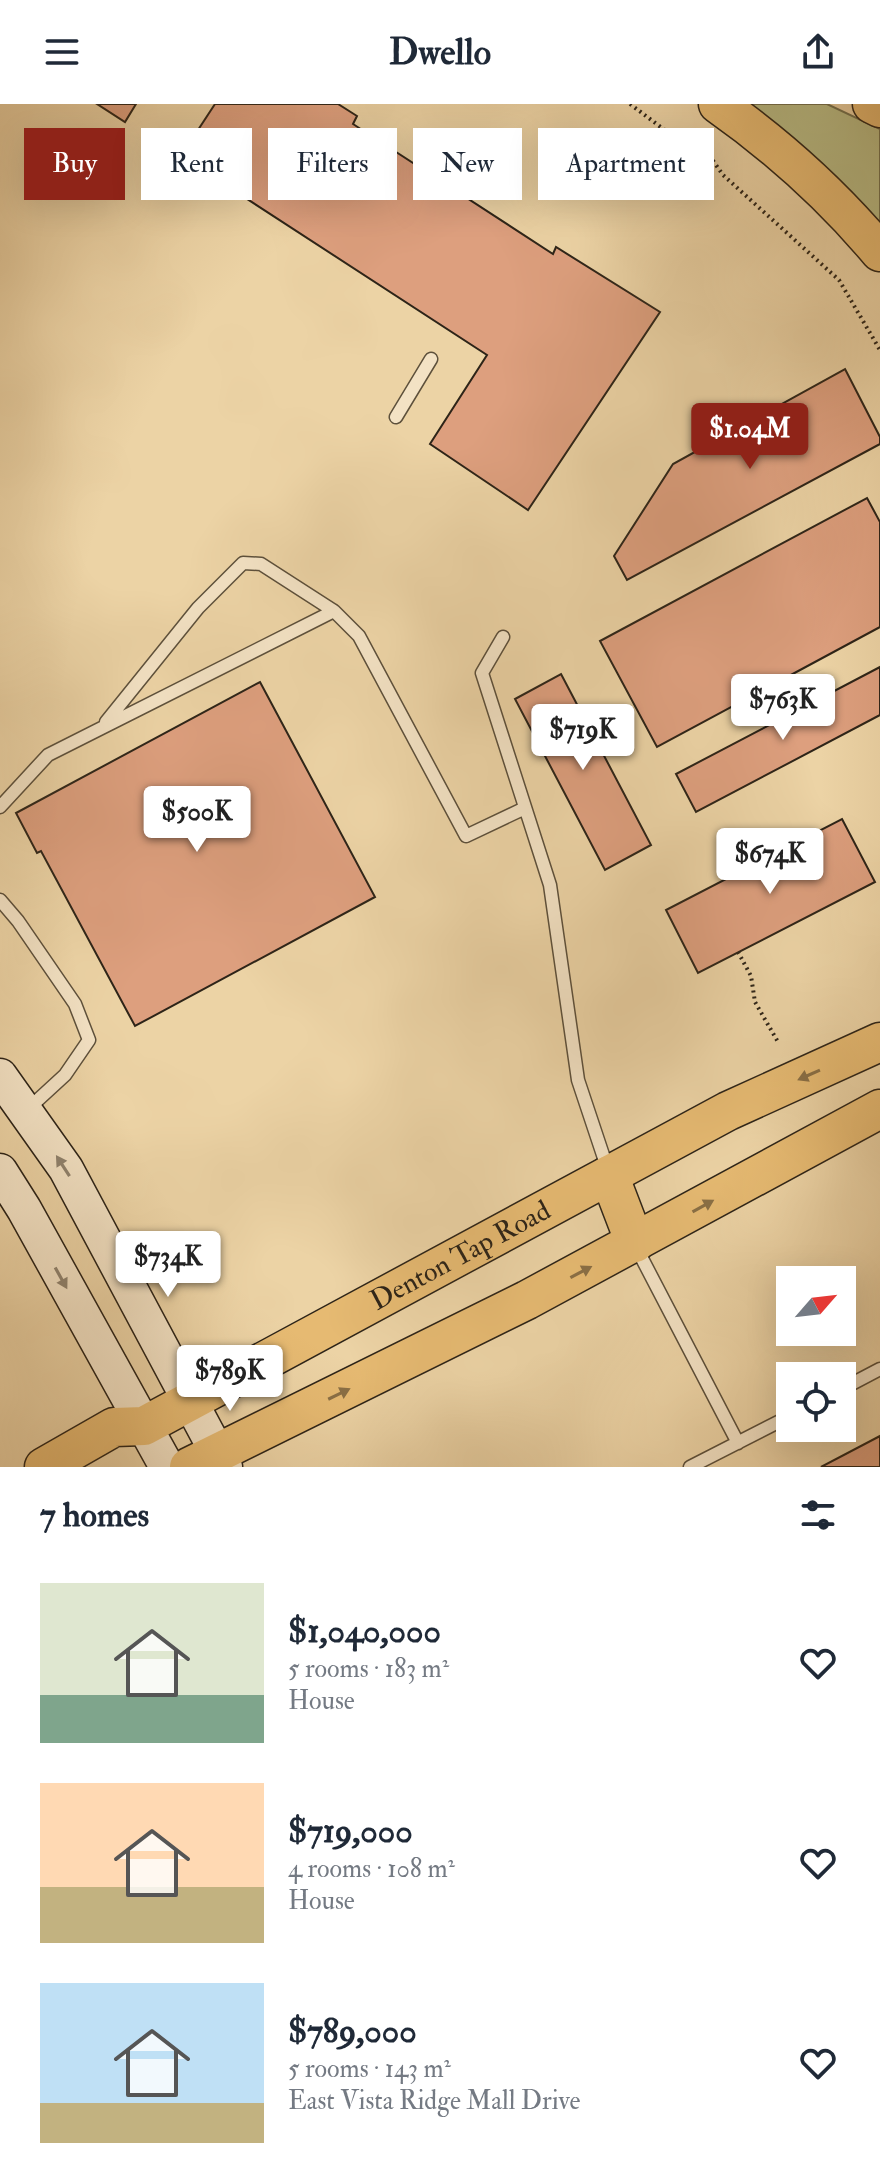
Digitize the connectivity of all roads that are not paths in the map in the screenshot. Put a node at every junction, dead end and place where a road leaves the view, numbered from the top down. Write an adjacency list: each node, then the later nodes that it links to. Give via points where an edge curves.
1 (718, 104): 4 (main road, via 815,180)
2 (872, 104): 3 (main road)
3 (880, 108)
4 (880, 252)
5 (431, 359): 6 (lane)
6 (396, 417)
7 (334, 611): 9 (lane); 9 (lane, via 261,564 243,563 198,608); 11 (lane, via 359,636 466,836)
8 (503, 637): 11 (lane, via 482,673)
9 (102, 728): 10 (lane, via 48,755)
10 (0, 807)
11 (525, 808): 18 (lane, via 550,885 578,1080)
12 (0, 900): 16 (lane, via 75,1004 89,1040 65,1075)
13 (880, 1042): 18 (main road, Denton Tap Road, one-way to 18, via 728,1111)
14 (0, 1076): 16 (main road)
15 (880, 1109): 19 (main road, one-way to 15)
16 (25, 1112): 22 (main road, one-way to 16, via 66,1169)
17 (0, 1171): 24 (main road, one-way to 24)
18 (609, 1175): 19 (main road); 22 (main road, Denton Tap Road)
19 (635, 1243): 25 (lane); 26 (main road, one-way to 19)
20 (880, 1369): 21 (lane)
21 (856, 1382)
22 (190, 1401): 24 (main road, Denton Tap Road); 26 (main road)
23 (776, 1423): 25 (lane)
24 (144, 1426): 27 (main road, Denton Tap Road, via 114,1427); 28 (main road)
25 (738, 1443): 29 (lane)
26 (211, 1463)
27 (44, 1467)
28 (167, 1467)
29 (690, 1467)

